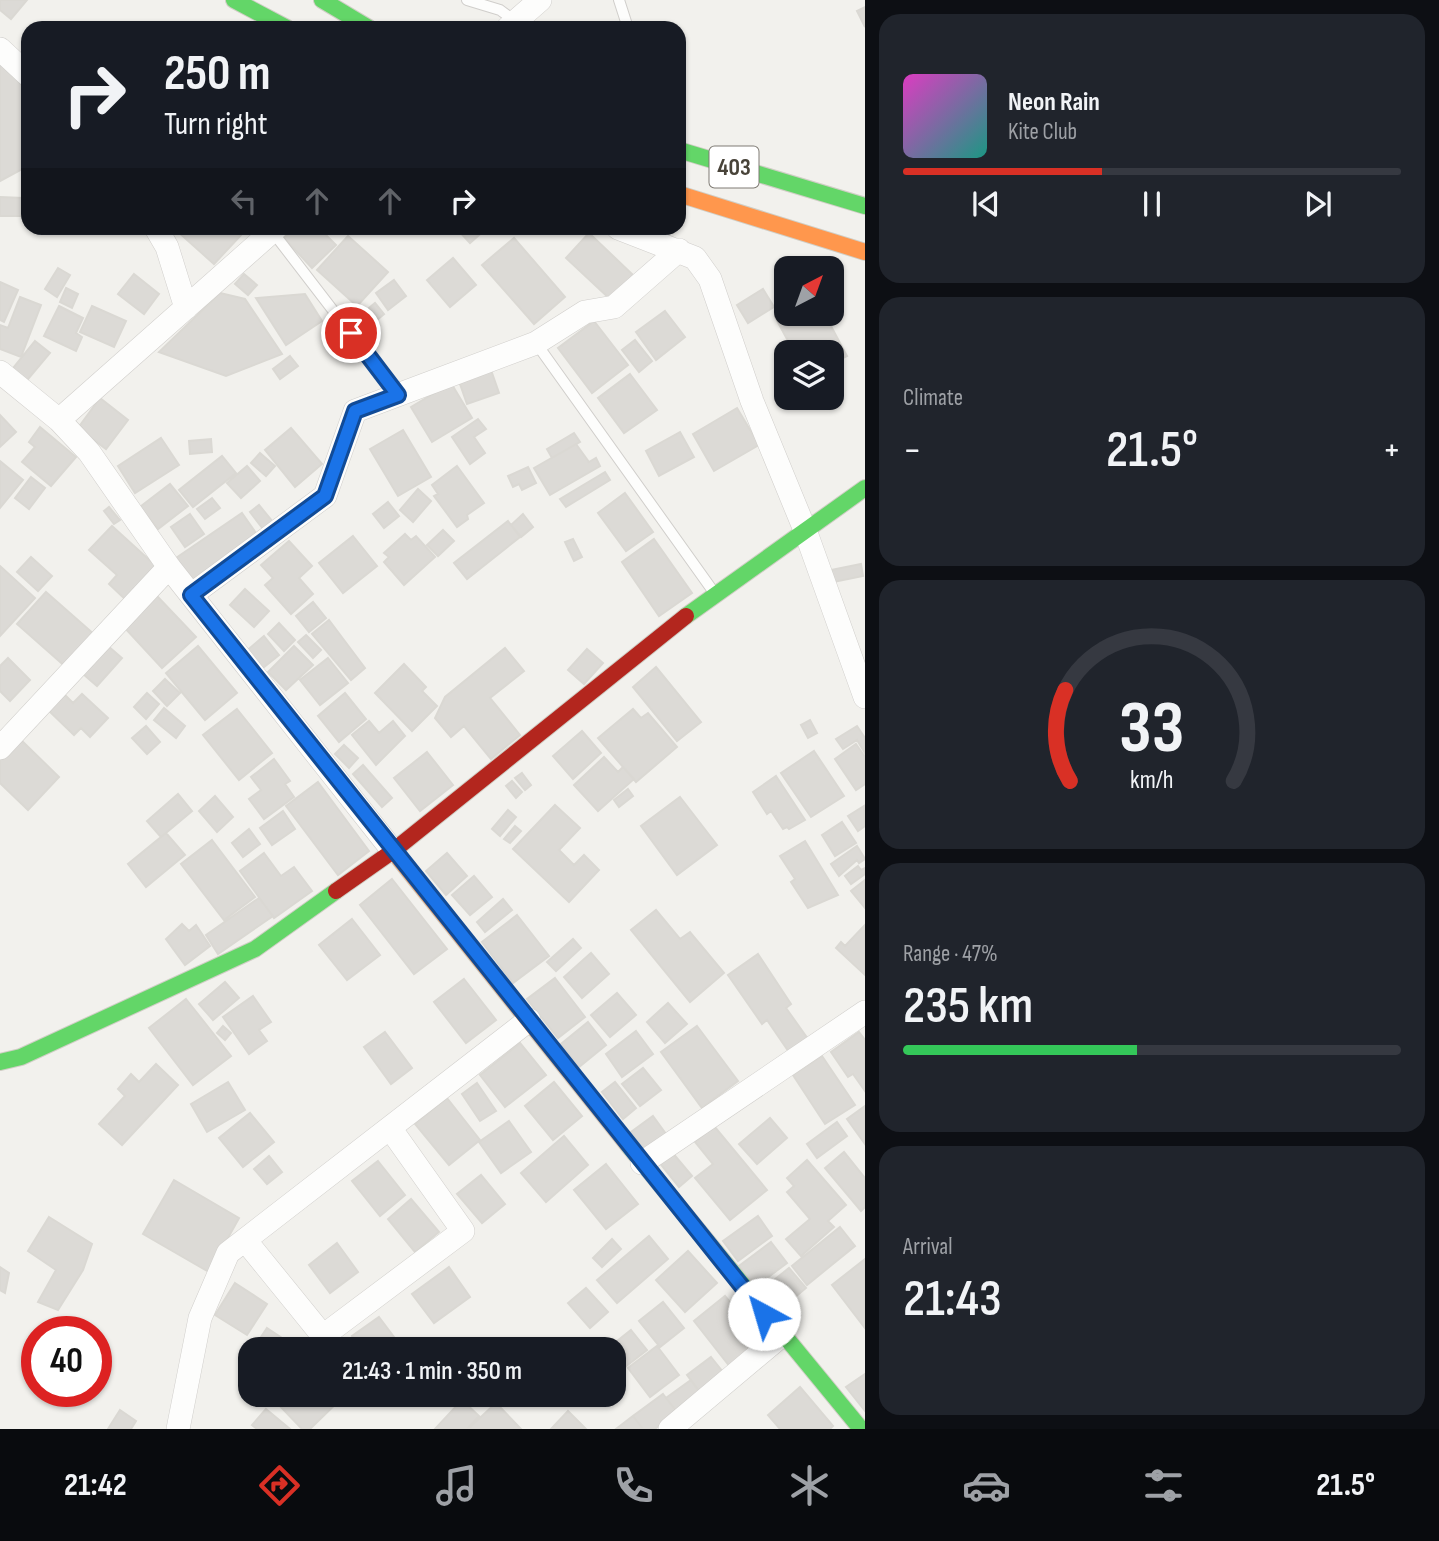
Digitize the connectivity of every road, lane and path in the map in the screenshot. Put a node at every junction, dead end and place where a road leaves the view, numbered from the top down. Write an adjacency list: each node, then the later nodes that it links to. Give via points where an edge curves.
1 (234, 0): 6 (main road)
2 (322, 0): 7 (main road)
3 (467, 0): 8 (lane, via 500,10)
4 (540, 0): 9 (street)
5 (619, 0): 10 (lane)
6 (274, 21)
7 (357, 21)
8 (509, 21)
9 (516, 21)
10 (626, 21)
11 (0, 48): 12 (street)
12 (21, 68)
13 (686, 152): 15 (main road, 403)
14 (686, 196): 21 (main road, 403)
15 (865, 205)
16 (160, 235): 22 (street)
17 (267, 235): 22 (street)
18 (278, 235): 25 (lane)
19 (637, 235): 20 (street)
20 (679, 250): 23 (street, via 614,307 585,312); 28 (street, via 695,258 710,279 752,401)
21 (865, 252)
22 (186, 308): 26 (street)
23 (536, 343): 25 (street); 30 (lane)
24 (0, 372): 26 (street)
25 (398, 395): 31 (street, via 355,411 325,496)
26 (59, 420): 29 (street, via 89,452)
27 (865, 488): 28 (main road)
28 (805, 530): 30 (main road); 32 (street)
29 (169, 567): 31 (street); 33 (street)
30 (715, 593): 34 (main road)
31 (191, 595): 34 (street)
32 (865, 697)
33 (0, 748)
34 (393, 851): 36 (main road); 37 (main road, via 255,949 21,1057)
35 (865, 1012): 39 (street)
36 (529, 1020): 38 (street); 39 (main road)
37 (0, 1062)
38 (390, 1128): 40 (street); 40 (street, via 463,1231 323,1336)
39 (642, 1163): 41 (main road)
40 (245, 1240): 42 (street, via 228,1253 200,1318)
41 (782, 1335): 43 (street); 44 (main road)
42 (178, 1429)
43 (670, 1429)
44 (861, 1429)

